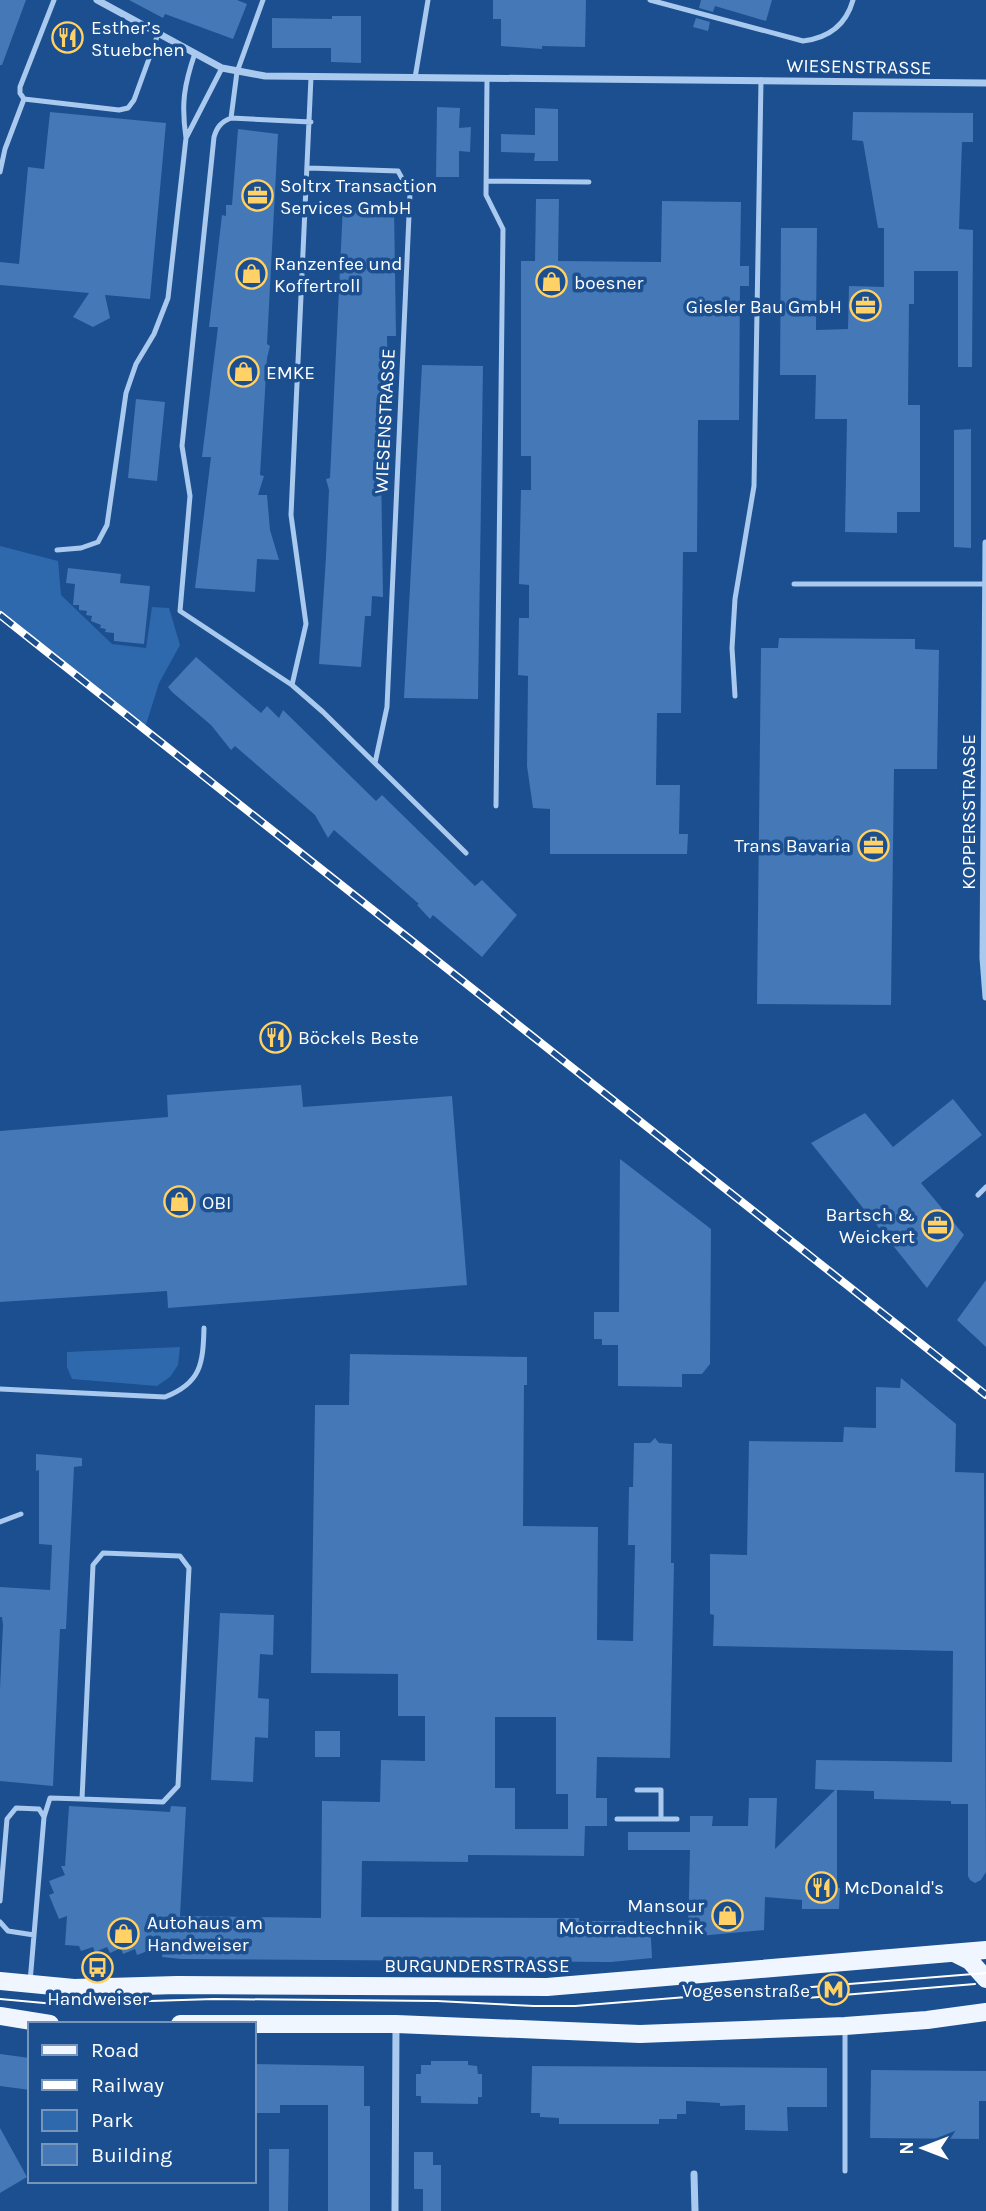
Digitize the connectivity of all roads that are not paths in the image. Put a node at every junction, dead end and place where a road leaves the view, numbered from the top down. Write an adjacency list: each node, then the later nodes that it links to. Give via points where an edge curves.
1 (54, 0): 16 (lane, via 20,87)
2 (97, 0): 7 (street, WIESENSTRASSE)
3 (263, 0): 10 (lane)
4 (428, 0): 12 (lane)
5 (650, 0): 6 (lane, via 803,41 835,30)
6 (853, 0)
7 (158, 34): 8 (street, WIESENSTRASSE); 16 (lane, via 128,108)
8 (195, 53): 9 (street, WIESENSTRASSE); 19 (lane, via 184,84)
9 (222, 68): 10 (street, WIESENSTRASSE); 19 (lane)
10 (237, 72): 11 (street, WIESENSTRASSE); 17 (lane)
11 (312, 77): 12 (street, WIESENSTRASSE); 18 (lane)
12 (415, 78): 13 (street, WIESENSTRASSE)
13 (487, 78): 14 (street, WIESENSTRASSE); 22 (lane)
14 (761, 80): 15 (street, WIESENSTRASSE); 29 (lane, via 754,486 735,599)
15 (986, 83)
16 (24, 99): 21 (lane)
17 (231, 118): 18 (lane); 28 (lane, via 223,121 214,137 181,446 190,496 180,611)
18 (310, 122): 20 (lane)
19 (186, 138): 25 (lane, via 168,298 126,393 107,525 98,542)
20 (309, 168): 28 (lane, via 291,515 306,624); 30 (lane, WIESENSTRASSE, via 398,171 410,193 387,707)
21 (0, 172)
22 (486, 181): 23 (lane); 31 (lane, via 486,195 503,229)
23 (589, 182)
24 (986, 543): 27 (street, KOPPERSSTRASSE)
25 (57, 550)
26 (794, 584): 27 (lane)
27 (986, 584): 33 (street, KOPPERSSTRASSE)
28 (292, 685): 30 (lane)
29 (735, 696)
30 (375, 763): 32 (lane)
31 (496, 806)
32 (466, 853)
33 (986, 997)
34 (986, 1187): 35 (lane)
35 (978, 1195)
36 (204, 1328): 37 (lane, via 203,1358 194,1378 183,1390 164,1397)
37 (0, 1389)
38 (21, 1514): 39 (lane)
39 (0, 1522)
40 (637, 1790): 44 (lane, via 661,1790)
41 (82, 1800): 41 (lane, via 93,1565 103,1553 180,1556 189,1568 178,1786 163,1802); 42 (lane, via 50,1798)
42 (44, 1818): 46 (lane, via 38,1810 16,1808 7,1819); 48 (lane)
43 (617, 1819): 44 (lane)
44 (661, 1819): 45 (lane)
45 (677, 1819)
46 (0, 1901)
47 (0, 1922): 48 (lane, via 8,1931)
48 (34, 1935): 53 (lane)
49 (986, 1950): 50 (main road, BURGUNDERSTRASSE)
50 (953, 1953): 51 (main road, via 970,1961); 53 (main road, BURGUNDERSTRASSE, via 547,1987 177,1985 74,1989)
51 (986, 1979)
52 (0, 1981): 53 (main road, BURGUNDERSTRASSE)
53 (30, 1985)
54 (986, 2012): 59 (main road)
55 (0, 2016): 56 (main road)
56 (38, 2022)
57 (256, 2024): 58 (main road)
58 (396, 2024): 59 (main road, via 640,2035); 62 (street)
59 (845, 2026): 60 (lane)
60 (845, 2171)
61 (694, 2174): 63 (street)
62 (395, 2211)
63 (695, 2211)

